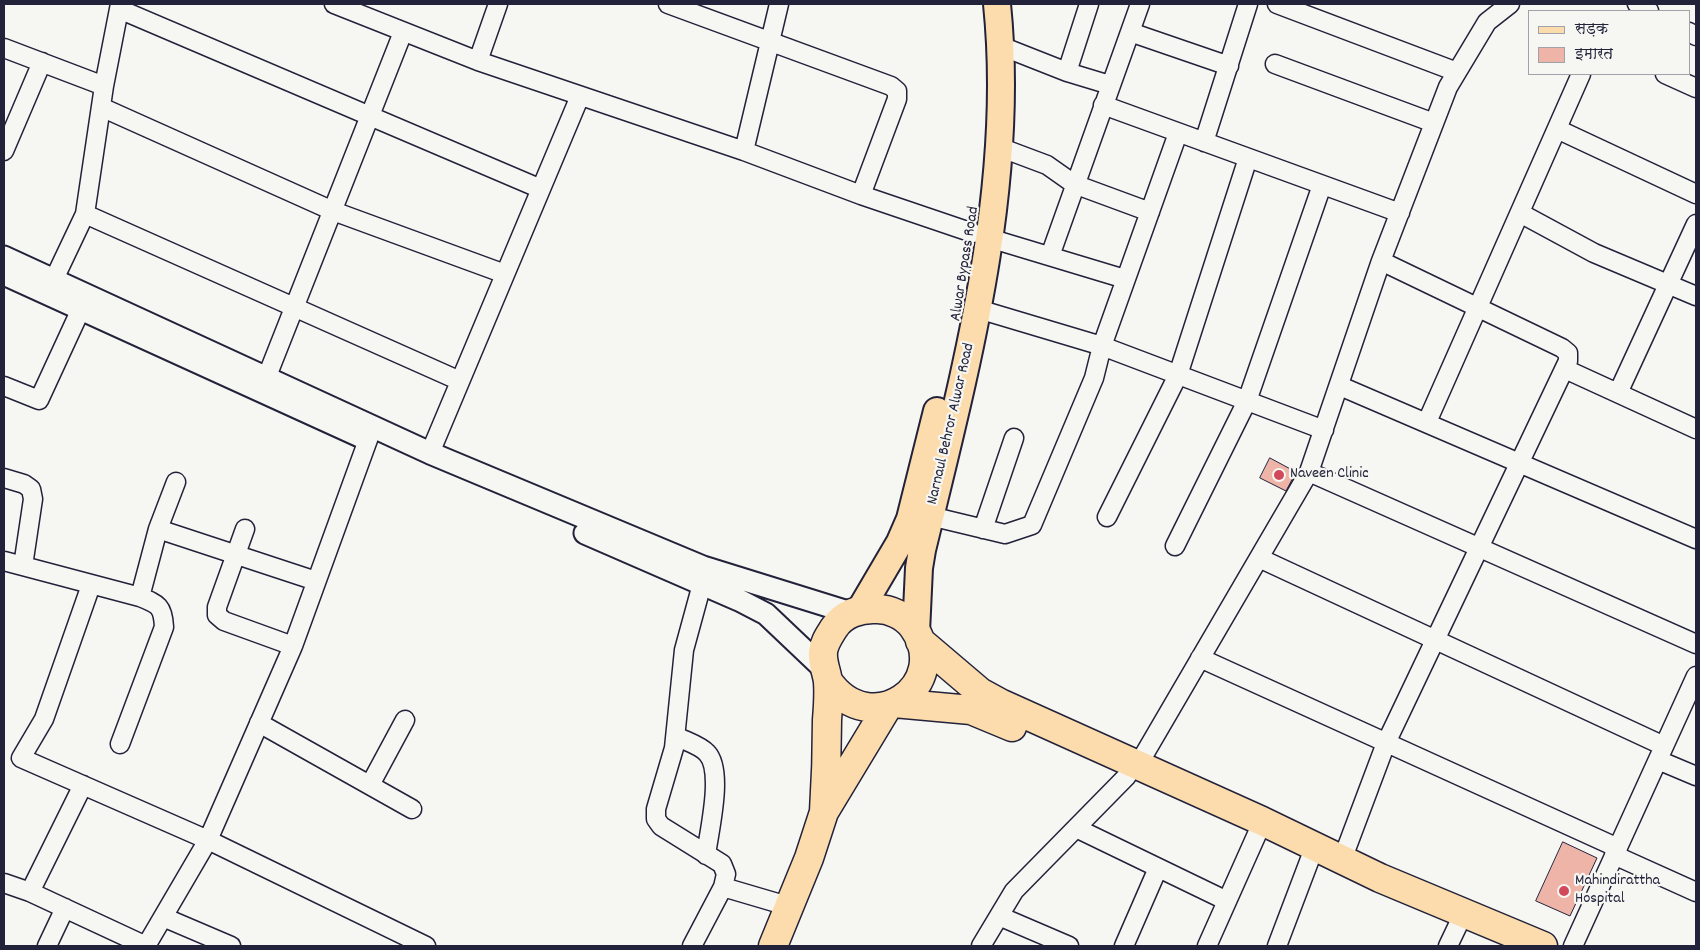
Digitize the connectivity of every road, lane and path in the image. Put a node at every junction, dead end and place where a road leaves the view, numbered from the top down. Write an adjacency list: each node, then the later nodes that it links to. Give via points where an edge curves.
1 (498, 4): 18 (street)
2 (779, 4): 15 (street)
3 (980, 4): 52 (main road, Alwar Bypass Road, via 983,33)
4 (997, 4): 16 (main road, Narnaul Behror Alwar Road)
5 (1089, 4): 22 (street)
6 (1140, 4): 14 (street)
7 (1248, 4): 21 (street)
8 (1277, 4): 23 (street)
9 (1510, 4): 23 (street, via 1487,22)
10 (678, 5): 15 (street)
11 (344, 6): 13 (street)
12 (119, 7): 27 (street); 32 (street)
13 (403, 32): 18 (street); 32 (street)
14 (1130, 32): 21 (street); 26 (street)
15 (770, 41): 39 (street); 45 (street, via 897,91)
16 (1001, 46): 22 (street); 37 (main road, Narnaul Behror Alwar Road)
17 (4, 48): 19 (street)
18 (478, 61): 29 (street)
19 (42, 62): 27 (street); 38 (street)
20 (1275, 64): 33 (street)
21 (1229, 66): 36 (street)
22 (1067, 72): 26 (street)
23 (1457, 72): 33 (street)
24 (1581, 75): 34 (street)
25 (1667, 75): 28 (street)
26 (1110, 85): 30 (street)
27 (104, 86): 31 (street)
28 (1696, 88)
29 (580, 96): 39 (street); 43 (street)
30 (1103, 106): 35 (street); 41 (street)
31 (101, 107): 46 (street); 49 (street)
32 (370, 116): 43 (street); 46 (street)
33 (1434, 123): 48 (street)
34 (1557, 129): 44 (street); 50 (street)
35 (1178, 133): 36 (street); 47 (street)
36 (1204, 142): 40 (street)
37 (999, 146): 41 (street, via 1047,165); 52 (main road, Narnaul Behror Alwar Road)
38 (4, 151)
39 (744, 151): 45 (street)
40 (1248, 158): 42 (street); 67 (street)
41 (1074, 184): 47 (street); 53 (street)
42 (1322, 185): 48 (street); 73 (street)
43 (541, 189): 56 (street)
44 (1696, 194)
45 (860, 195): 52 (street)
46 (333, 211): 56 (street); 61 (street)
47 (1150, 212): 57 (street)
48 (1400, 213): 54 (street)
49 (85, 214): 59 (street); 61 (street)
50 (1520, 214): 58 (street, via 1594,253); 62 (street)
51 (1696, 224): 58 (street)
52 (981, 235): 53 (street); 64 (main road, Narnaul Behror Alwar Road); 85 (main road, Alwar Bypass Road, via 955,336)
53 (1050, 256): 57 (street)
54 (1381, 261): 62 (street); 71 (street)
55 (4, 272): 59 (street)
56 (505, 274): 68 (street)
57 (1126, 280): 65 (street)
58 (1668, 284): 60 (street); 72 (street)
59 (51, 287): 63 (street); 69 (street)
60 (1696, 296)
61 (296, 307): 68 (street); 69 (street)
62 (1479, 308): 66 (street, via 1562,348 1568,353); 74 (street)
63 (81, 309): 69 (street); 70 (street, via 39,400)
64 (978, 309): 65 (street); 85 (main road, Narnaul Behror Alwar Road)
65 (1102, 346): 67 (street); 88 (street, via 1094,378 1032,525 1005,534)
66 (1565, 369): 72 (street); 80 (street)
67 (1178, 374): 73 (street); 84 (street)
68 (460, 381): 79 (street)
69 (265, 385): 77 (street)
70 (4, 386)
71 (1340, 386): 74 (street); 76 (street)
72 (1618, 393): 75 (street)
73 (1247, 401): 76 (street); 90 (street)
74 (1427, 422): 80 (street)
75 (1696, 429)
76 (1324, 430): 81 (street)
77 (370, 433): 79 (street); 96 (street); 97 (street)
78 (1014, 438): 88 (street)
79 (430, 453): 100 (street, via 703,567)
80 (1521, 462): 89 (street); 91 (street)
81 (1309, 472): 91 (street); 93 (street)
82 (4, 478): 95 (street, via 24,484 31,489 33,498)
83 (176, 482): 86 (street)
84 (1108, 517)
85 (920, 518): 88 (street); 100 (main road, via 900,542); 101 (main road)
86 (158, 529): 92 (street); 99 (street)
87 (245, 529): 92 (street)
88 (983, 529)
89 (1696, 539)
90 (1175, 546)
91 (1479, 548): 102 (street); 103 (street)
92 (236, 555): 96 (street); 104 (street, via 217,615 224,621)
93 (1259, 558): 102 (street); 105 (street)
94 (4, 561): 95 (street)
95 (23, 566): 98 (street)
96 (316, 581): 104 (street)
97 (702, 584): 106 (street, via 766,614); 111 (street, via 684,650)
98 (91, 585): 99 (street); 117 (street, via 44,719 21,758)
99 (140, 597): 113 (street, via 157,604 164,614 164,627)
100 (856, 612): 101 (highway, via 888,610 904,618); 106 (highway, via 837,623 828,637 823,654)
101 (918, 636): 108 (highway, via 923,657 922,672 912,691); 115 (highway, via 988,696)
102 (1435, 641): 112 (street); 114 (street)
103 (1696, 644)
104 (293, 646): 110 (street)
105 (1200, 658): 112 (street); 115 (street)
106 (827, 676): 108 (highway, via 843,699 865,708); 120 (highway)
107 (1696, 676): 114 (street)
108 (891, 705): 115 (highway, via 971,710); 120 (highway)
109 (405, 720): 118 (street)
110 (259, 723): 118 (street); 123 (street)
111 (676, 736): 125 (street, via 706,751 714,763 716,777); 125 (street, via 656,819 661,826)
112 (1386, 743): 124 (street); 127 (street)
113 (120, 744)
114 (1661, 753): 116 (street); 124 (street)
115 (1132, 770): 121 (street); 122 (highway); 127 (highway)
116 (1696, 776)
117 (84, 785): 123 (street); 131 (street)
118 (370, 786): 119 (street)
119 (412, 809)
120 (824, 812): 134 (highway)
121 (1076, 828): 128 (street); 136 (street, via 1014,891)
122 (1257, 834): 126 (highway); 133 (street)
123 (208, 840): 137 (street); 142 (street)
124 (1616, 852): 132 (street); 152 (street)
125 (706, 855): 130 (street, via 722,864 726,874)
126 (1310, 859): 138 (highway); 149 (street)
127 (1342, 860): 151 (highway)
128 (1158, 868): 133 (street); 147 (street)
129 (4, 882): 131 (street)
130 (723, 887): 134 (street); 143 (street)
131 (30, 892): 135 (street)
132 (1696, 892)
133 (1227, 901): 148 (street)
134 (791, 907): 144 (highway)
135 (65, 908): 139 (street); 140 (street)
136 (999, 916): 145 (street); 146 (street)
137 (163, 917): 140 (street); 141 (street)
138 (1453, 936): 150 (highway)
139 (47, 946)
140 (146, 946)
141 (231, 946)
142 (426, 946)
143 (692, 946)
144 (773, 946)
145 (981, 946)
146 (1069, 946)
147 (1124, 946)
148 (1207, 946)
149 (1277, 946)
150 (1508, 946)
151 (1543, 946)
152 (1573, 946)

